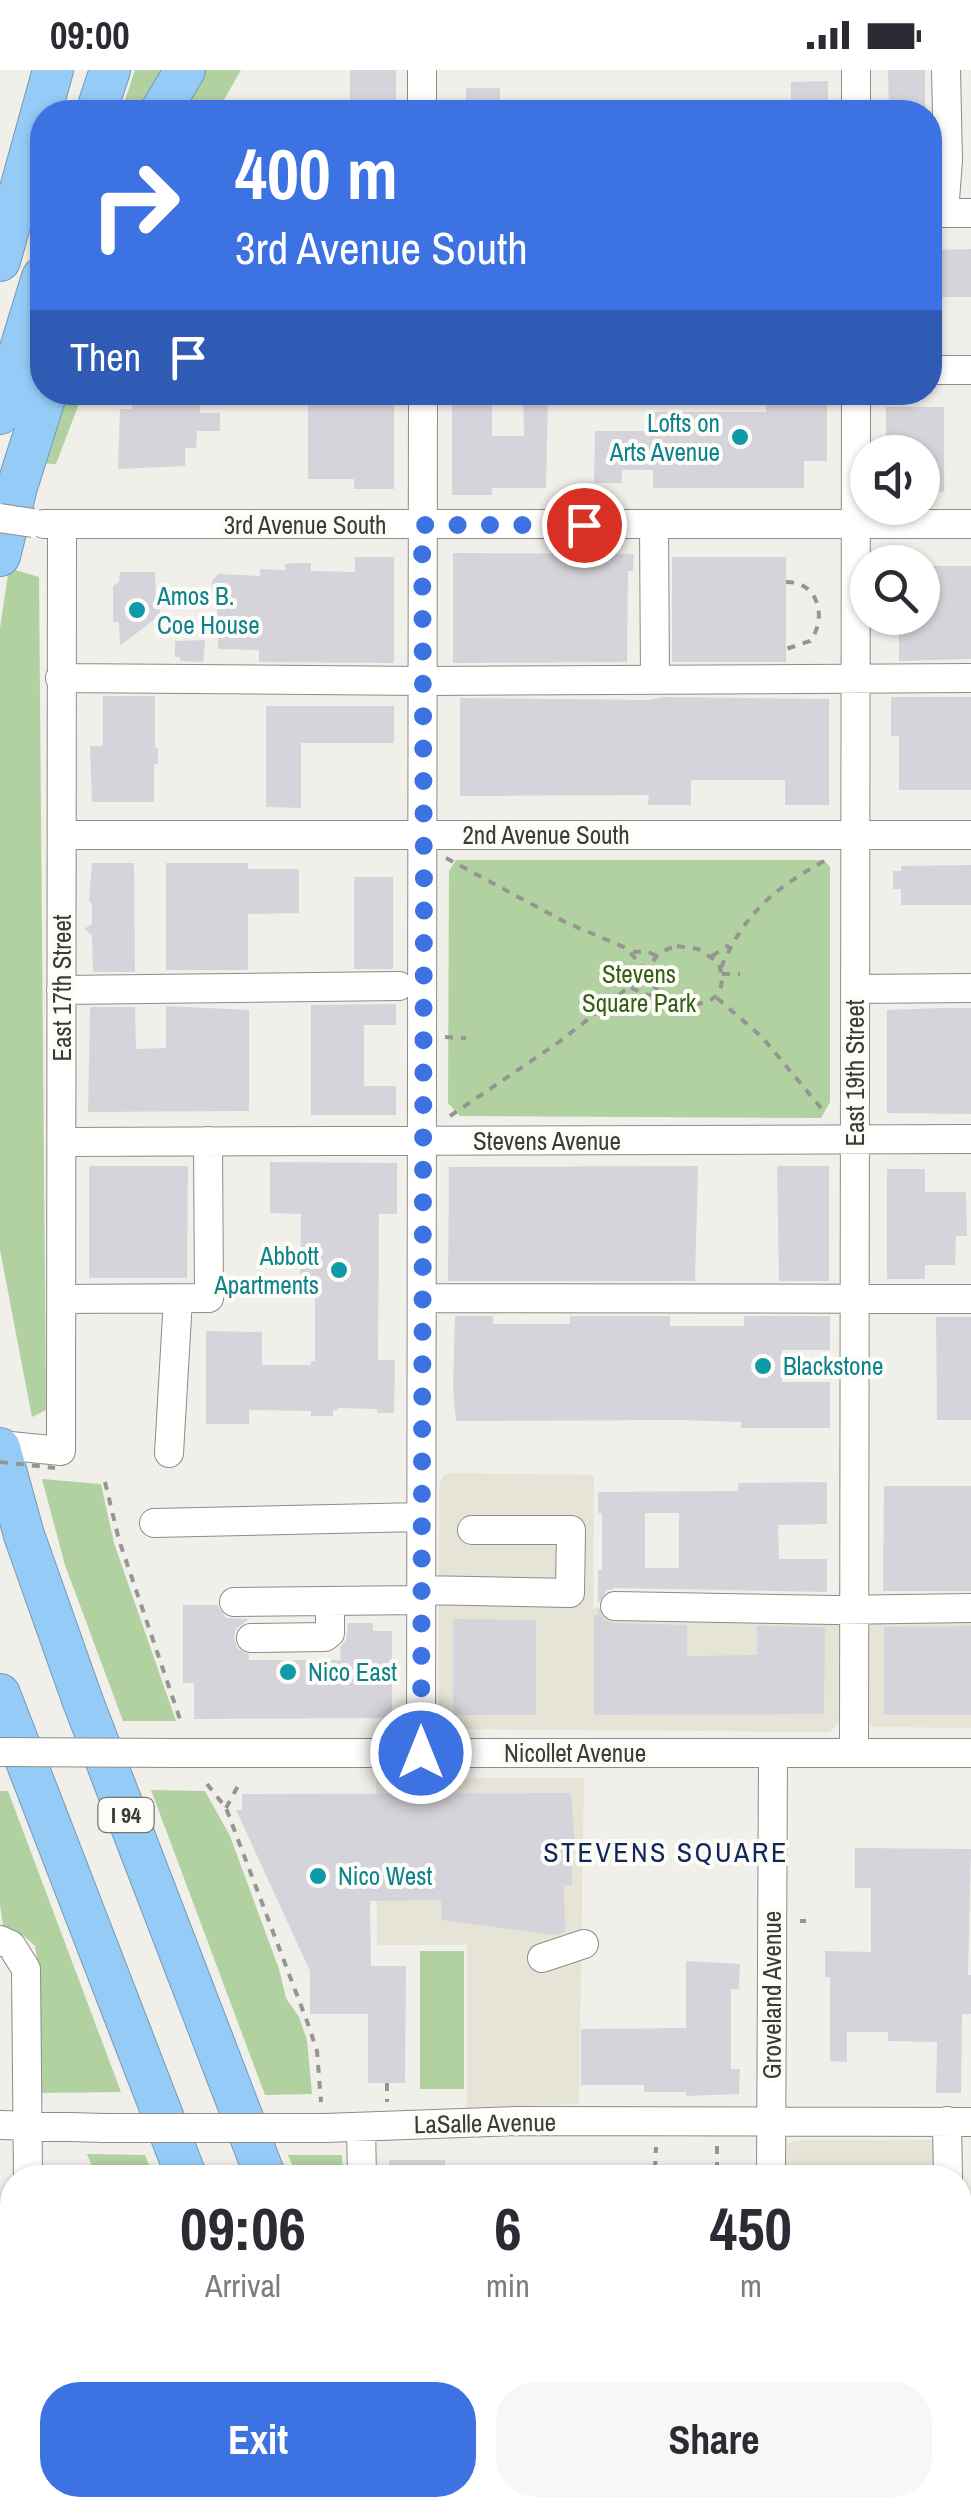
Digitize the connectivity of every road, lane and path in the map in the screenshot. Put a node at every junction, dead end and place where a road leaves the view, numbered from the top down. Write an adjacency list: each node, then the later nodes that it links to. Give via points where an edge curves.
1 (110, 70): 8 (highway)
2 (185, 70): 9 (highway)
3 (422, 70): 10 (street)
4 (856, 70): 11 (street)
5 (946, 70): 13 (street)
6 (52, 74): 7 (highway)
7 (45, 100)
8 (100, 100)
9 (167, 100)
10 (422, 100)
11 (856, 100)
12 (30, 153): 14 (highway)
13 (948, 213)
14 (0, 261)
15 (30, 315): 21 (highway)
16 (942, 370): 17 (street)
17 (971, 370)
18 (43, 405): 31 (highway)
19 (423, 405): 26 (street)
20 (856, 405): 22 (street, East 19th Street)
21 (0, 414)
22 (856, 435)
23 (0, 518): 30 (street, 3rd Avenue South, bridge)
24 (940, 524): 25 (street, 3rd Avenue South)
25 (971, 524)
26 (422, 525): 27 (street, 3rd Avenue South); 30 (street, 3rd Avenue South); 40 (street)
27 (654, 525): 28 (street, 3rd Avenue South); 38 (street)
28 (850, 525)
29 (856, 525): 39 (street, East 19th Street)
30 (62, 526): 36 (street, East 17th Street)
31 (0, 556)
32 (786, 582): 33 (path, via 812,590)
33 (818, 615): 34 (path); 35 (path, via 810,641)
34 (832, 615)
35 (786, 649)
36 (60, 678): 40 (street); 42 (street, East 17th Street)
37 (971, 678): 39 (street)
38 (655, 680): 39 (street); 40 (street)
39 (844, 680): 44 (street, East 19th Street)
40 (424, 682): 43 (street)
41 (971, 834): 44 (street, 2nd Avenue South)
42 (62, 835): 43 (street, 2nd Avenue South); 60 (street, East 17th Street)
43 (424, 835): 44 (street, 2nd Avenue South); 70 (street)
44 (855, 835): 59 (street, East 19th Street)
45 (445, 857): 48 (path)
46 (833, 857): 47 (path, via 773,892)
47 (733, 941): 50 (path); 52 (path)
48 (633, 952): 49 (path); 51 (path)
49 (658, 956): 50 (path, via 677,946); 51 (path)
50 (712, 956): 52 (path)
51 (650, 970): 54 (path)
52 (721, 971): 53 (path); 55 (path)
53 (740, 974)
54 (650, 978): 57 (path); 61 (path)
55 (722, 985): 62 (path); 63 (path)
56 (399, 986): 60 (street)
57 (631, 988): 61 (path); 66 (path)
58 (971, 988): 59 (street)
59 (855, 989): 69 (street, East 19th Street)
60 (61, 990): 71 (street, East 17th Street)
61 (661, 994): 62 (path, via 698,1003)
62 (716, 997): 63 (path)
63 (730, 1007): 67 (path)
64 (445, 1037): 65 (path)
65 (466, 1038)
66 (445, 1120)
67 (833, 1121)
68 (971, 1139): 69 (street, Stevens Avenue)
69 (855, 1140): 70 (street, Stevens Avenue); 76 (street, East 19th Street)
70 (424, 1141): 72 (street, Stevens Avenue); 73 (street)
71 (64, 1142): 72 (street, Stevens Avenue); 74 (street, East 17th Street)
72 (208, 1142): 75 (street, via 211,1293 204,1300)
73 (422, 1298): 76 (street); 83 (street)
74 (62, 1299): 75 (street); 80 (street, East 17th Street)
75 (178, 1299): 79 (street)
76 (855, 1299): 77 (street); 91 (street, East 19th Street)
77 (971, 1299)
78 (0, 1447): 80 (street); 117 (highway, I 94, via 82,1699)
79 (169, 1453)
80 (55, 1456): 81 (path, bridge)
81 (0, 1462)
82 (105, 1482): 94 (path, via 118,1540)
83 (422, 1517): 84 (street); 86 (street)
84 (154, 1524)
85 (472, 1530): 86 (street, via 571,1530 570,1593)
86 (421, 1595): 87 (street); 96 (street)
87 (330, 1601): 88 (street); 92 (street, via 325,1638)
88 (234, 1602)
89 (614, 1606): 91 (street)
90 (971, 1608): 91 (street)
91 (854, 1610): 98 (street, East 19th Street)
92 (251, 1638)
93 (0, 1694): 116 (highway)
94 (182, 1724)
95 (0, 1752): 96 (street, Nicollet Avenue, bridge)
96 (421, 1753): 97 (street, Nicollet Avenue)
97 (773, 1753): 98 (street, Nicollet Avenue); 109 (street, Groveland Avenue)
98 (854, 1753): 99 (street, Nicollet Avenue)
99 (971, 1753)
100 (208, 1784): 102 (path)
101 (239, 1784): 102 (path)
102 (226, 1808): 108 (path, via 317,2051)
103 (0, 1940): 111 (street, via 26,1969)
104 (584, 1944): 105 (street)
105 (542, 1958)
106 (387, 2083): 107 (path)
107 (387, 2102)
108 (323, 2115): 111 (street, LaSalle Avenue, bridge, via 104,2128); 112 (street, LaSalle Avenue)
109 (772, 2121): 110 (street, LaSalle Avenue); 112 (street, LaSalle Avenue); 121 (street, Groveland Avenue)
110 (959, 2121): 122 (street)
111 (14, 2126): 115 (street)
112 (361, 2127): 118 (street)
113 (718, 2146): 120 (path)
114 (656, 2147): 119 (path)
115 (24, 2165)
116 (182, 2165)
117 (261, 2165)
118 (362, 2165)
119 (655, 2165)
120 (718, 2165)
121 (771, 2165)
122 (951, 2165)

